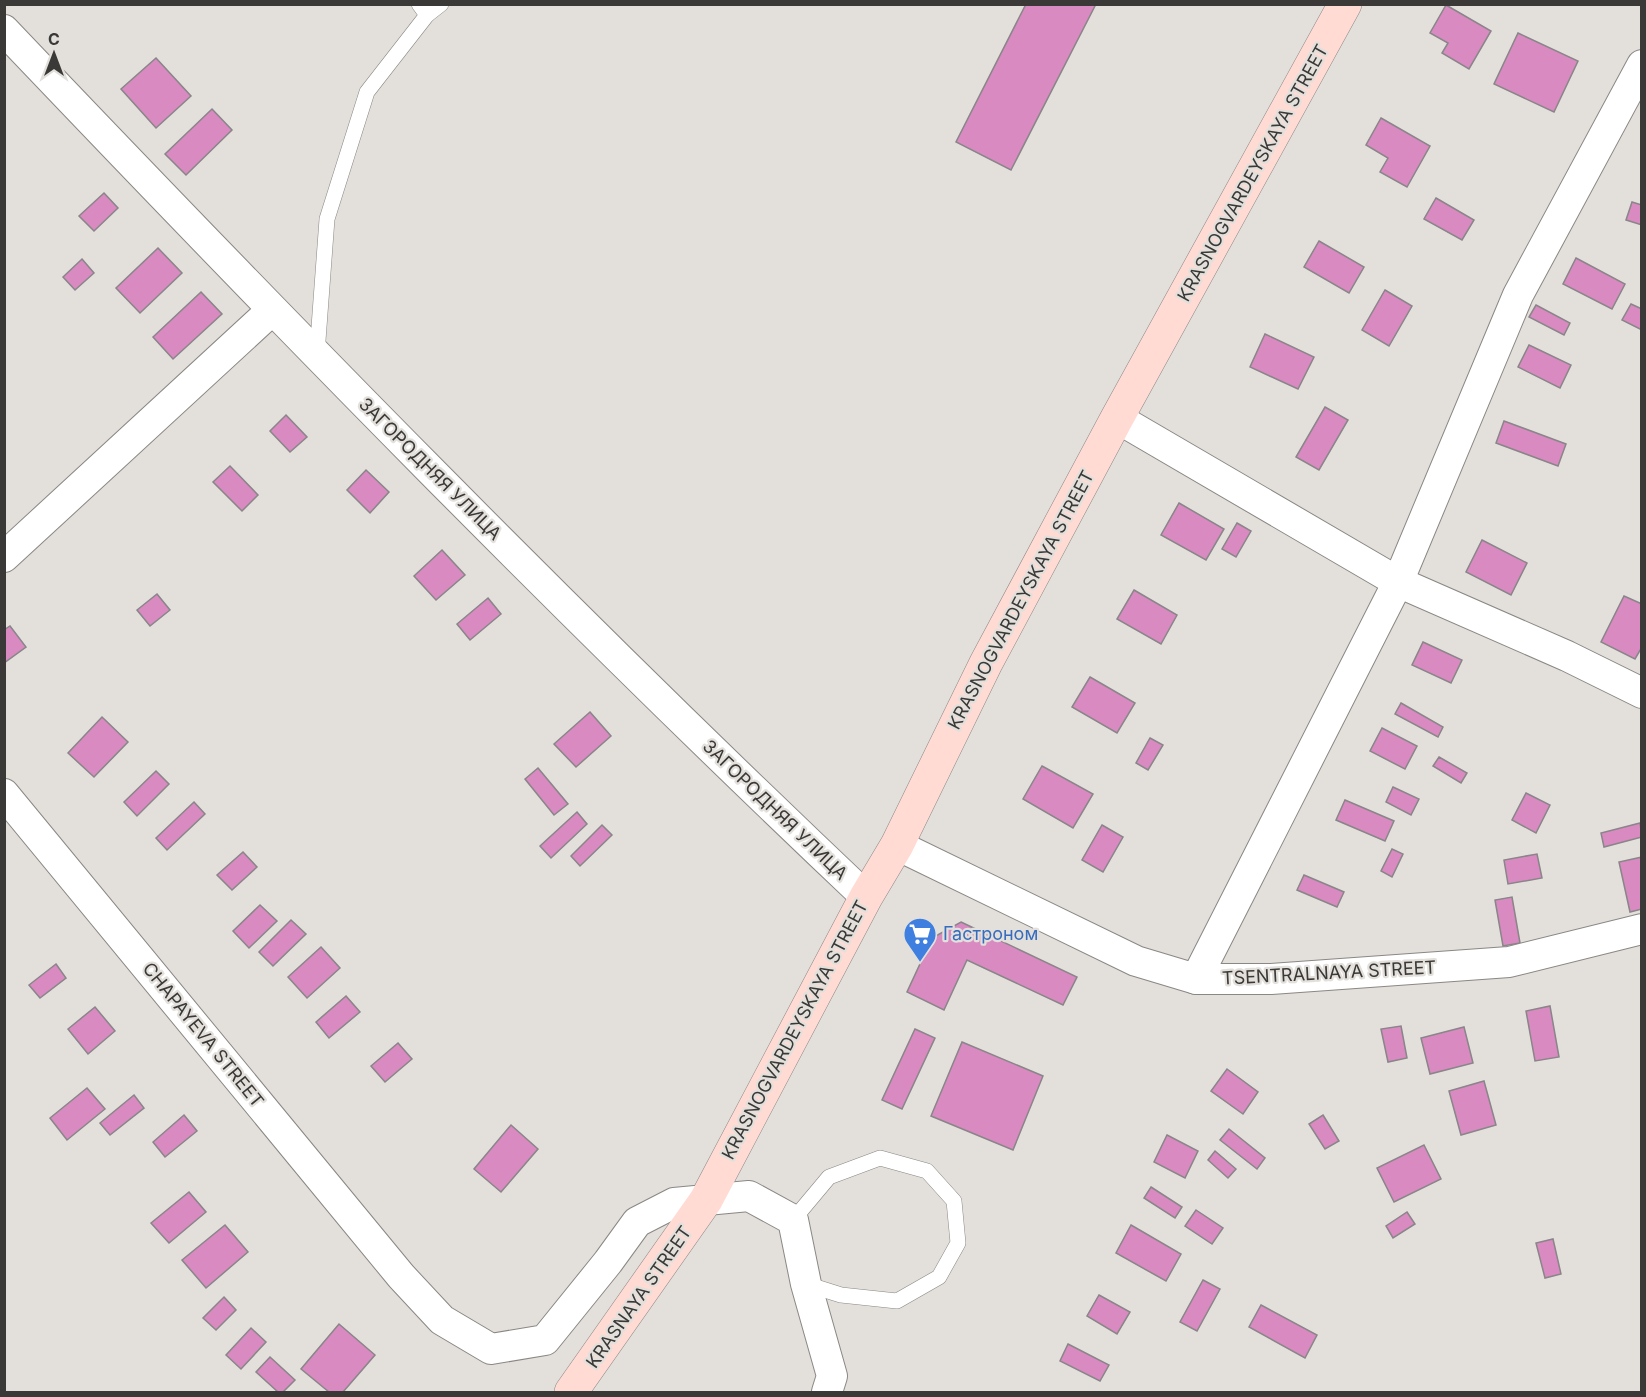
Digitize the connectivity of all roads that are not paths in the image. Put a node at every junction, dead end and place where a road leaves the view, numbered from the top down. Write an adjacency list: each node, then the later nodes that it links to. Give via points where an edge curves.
1 (441, 4): 3 (lane)
2 (1345, 4): 8 (street, KRASNOGVARDEYSKAYA STREET)
3 (423, 10): 7 (lane, via 367,93 327,219)
4 (4, 30): 6 (street, ЗАГОРОДНЯЯ УЛИЦА)
5 (1641, 65): 10 (street, via 1518,295)
6 (272, 311): 7 (street, ЗАГОРОДНЯЯ УЛИЦА); 9 (street)
7 (317, 357): 14 (street, ЗАГОРОДНЯЯ УЛИЦА, via 663,702)
8 (1117, 418): 10 (street); 13 (street, KRASNOGVARDEYSKAYA STREET, via 986,663)
9 (4, 557)
10 (1398, 582): 11 (street); 16 (street)
11 (1641, 693)
12 (4, 794): 17 (street, CHAPAYEVA STREET, via 401,1276 442,1320 491,1349 545,1340 637,1222 674,1203)
13 (897, 845): 14 (street, KRASNOGVARDEYSKAYA STREET); 16 (street, TSENTRALNAYA STREET, via 1136,961)
14 (866, 897): 17 (street, KRASNOGVARDEYSKAYA STREET)
15 (1641, 929): 16 (street, TSENTRALNAYA STREET, via 1509,962 1271,979)
16 (1196, 979)
17 (706, 1200): 18 (street, CHAPAYEVA STREET, via 748,1196); 20 (street, KRASNAYA STREET)
18 (793, 1220): 19 (street); 19 (lane, via 829,1177 880,1158 927,1171 954,1201 958,1243 939,1277 897,1301 841,1295)
19 (806, 1284): 21 (street, via 832,1376)
20 (571, 1392)
21 (827, 1392)

